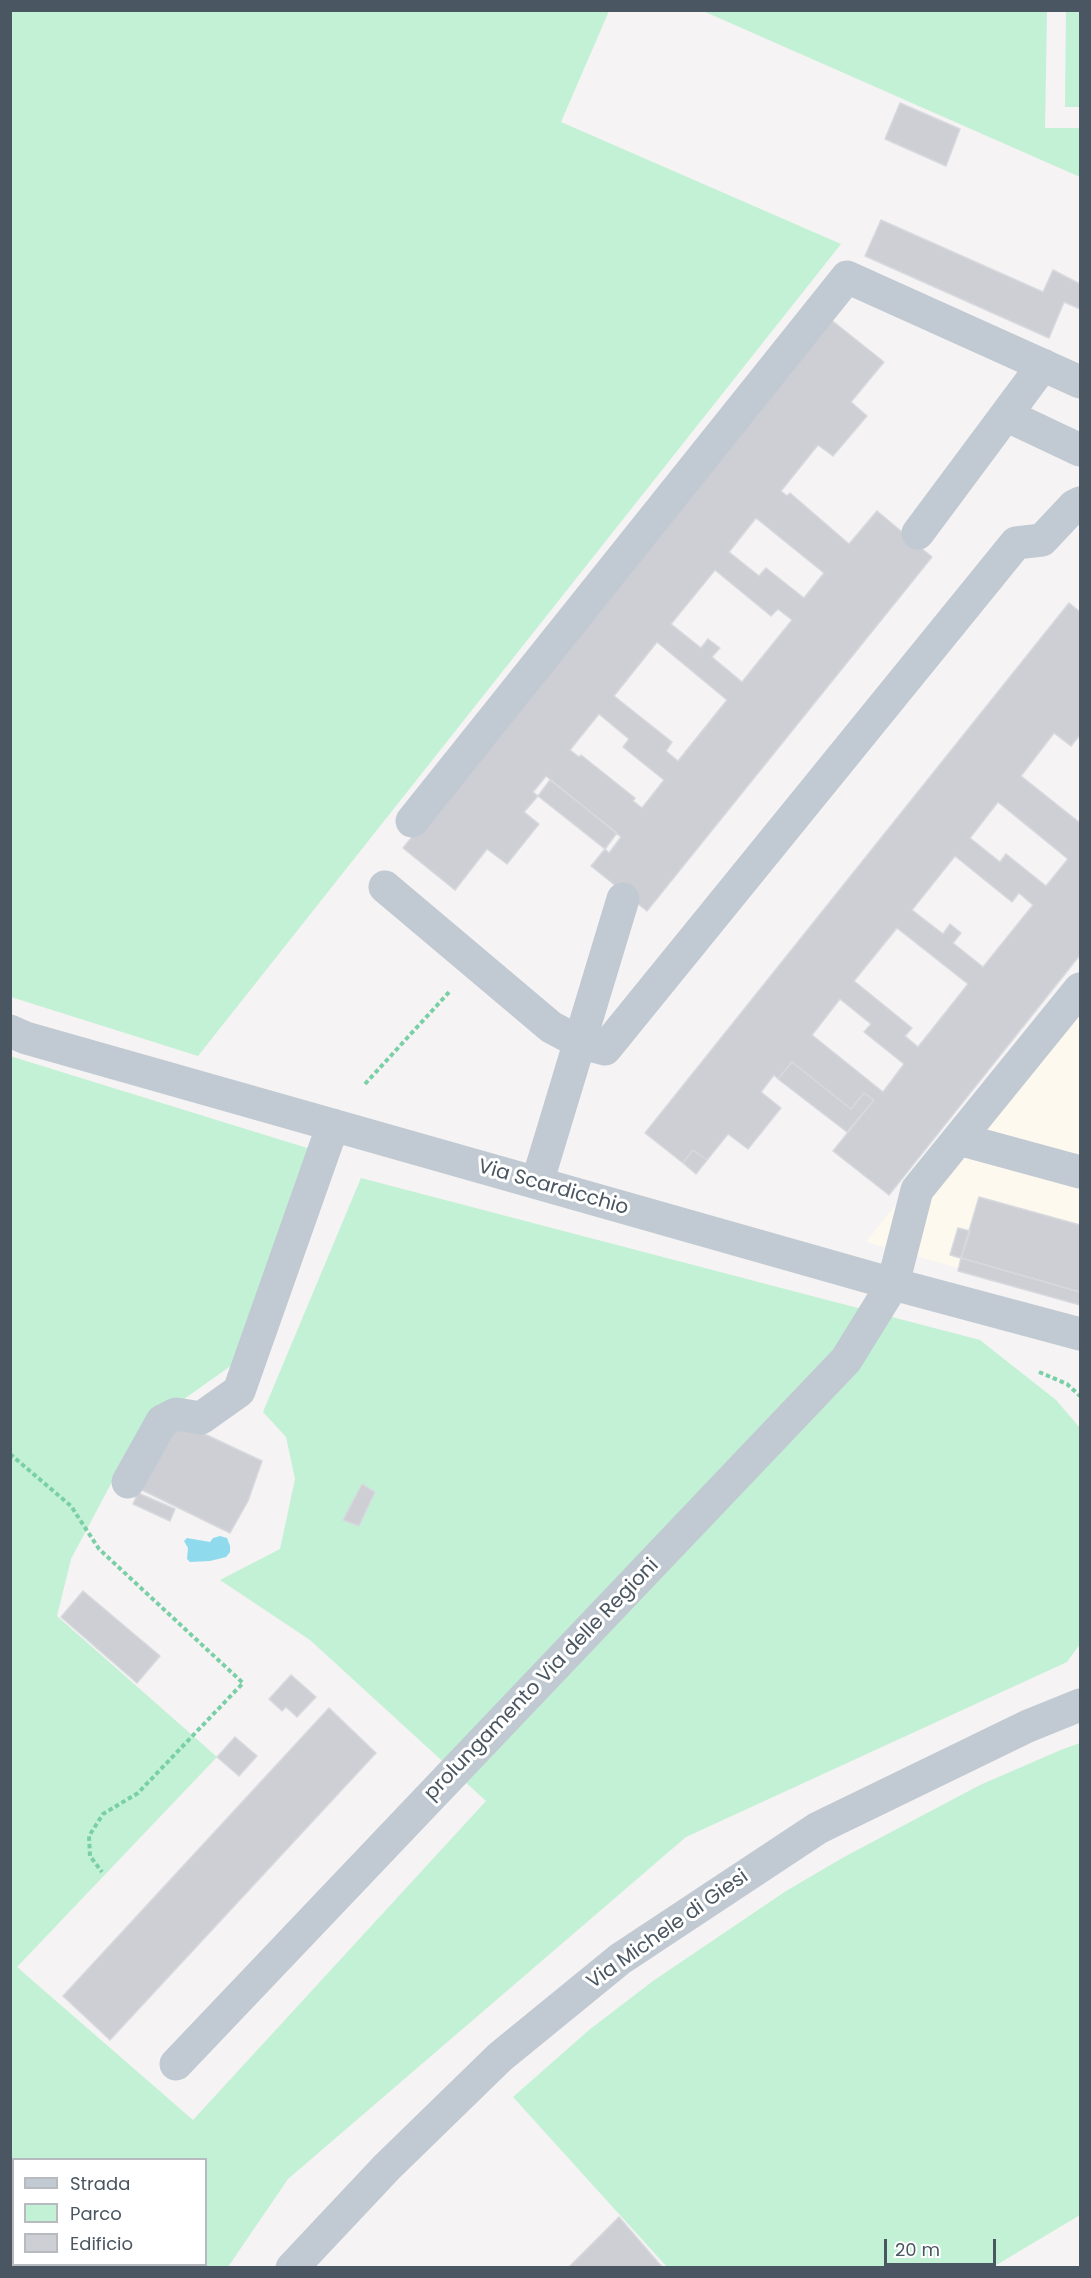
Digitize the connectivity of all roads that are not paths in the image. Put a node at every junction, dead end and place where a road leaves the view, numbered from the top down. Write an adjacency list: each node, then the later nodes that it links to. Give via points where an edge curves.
1 (1043, 365): 2 (street); 3 (street); 7 (street, via 847,277)
2 (1080, 382)
3 (1006, 415): 4 (street); 6 (street)
4 (1080, 450)
5 (1080, 503): 12 (street, via 1042,540 1016,543 605,1049)
6 (918, 533)
7 (412, 821)
8 (385, 887): 12 (street, via 551,1027)
9 (623, 899): 12 (street)
10 (1080, 989): 14 (street, prolungamento Via delle Regioni)
11 (16, 1036): 13 (street, Via Scardicchio)
12 (579, 1042): 16 (street)
13 (333, 1125): 16 (street, Via Scardicchio); 19 (street, via 239,1391 201,1418 176,1414 162,1421)
14 (959, 1140): 15 (street); 17 (street, prolungamento Via delle Regioni, via 917,1190)
15 (1080, 1172)
16 (537, 1183): 17 (street, Via Scardicchio)
17 (892, 1284): 18 (street, Via Scardicchio); 21 (street, prolungamento Via delle Regioni, via 846,1360)
18 (1077, 1336)
19 (128, 1482)
20 (1080, 1704): 22 (street, Via Michele di Giesi, via 818,1828 620,1959 500,2057 387,2167)
21 (176, 2064)
22 (292, 2268)

